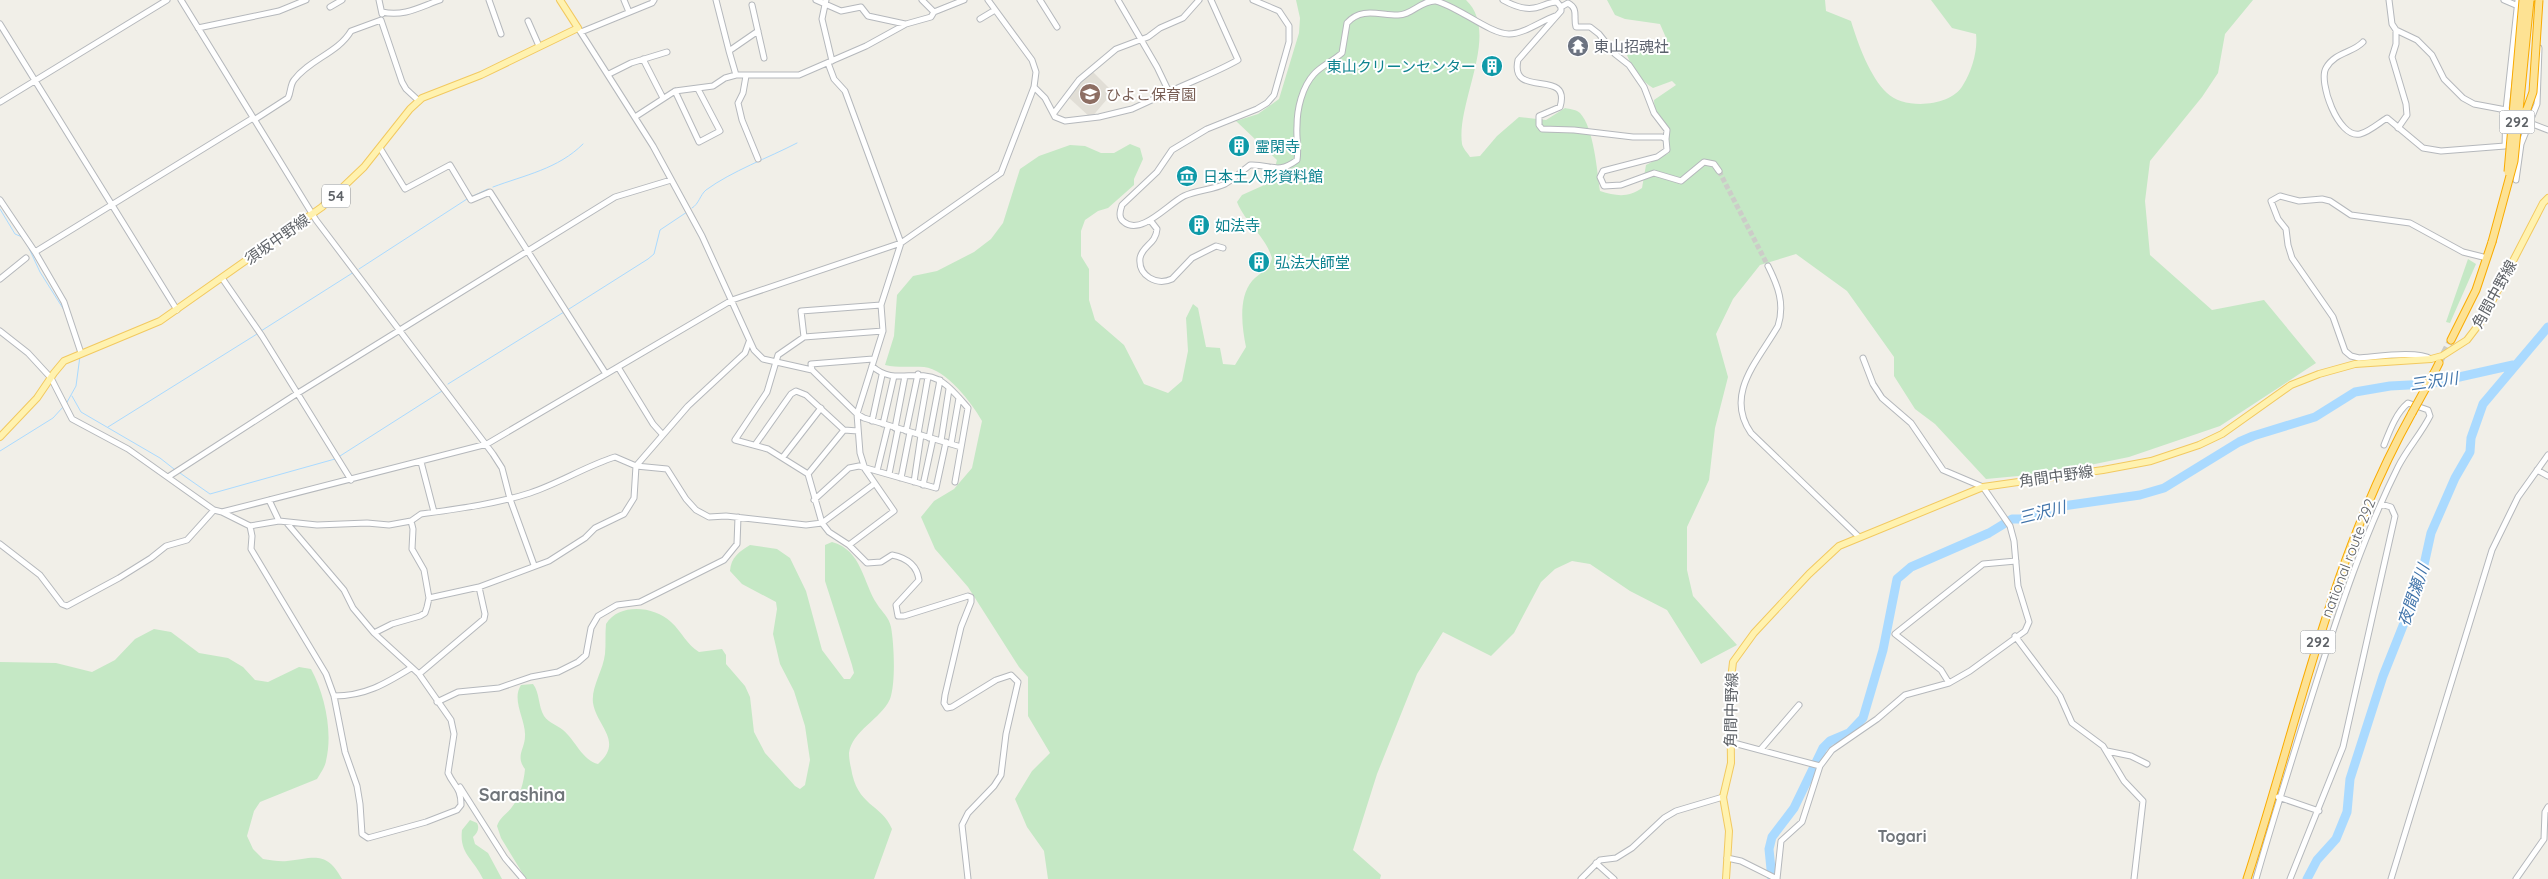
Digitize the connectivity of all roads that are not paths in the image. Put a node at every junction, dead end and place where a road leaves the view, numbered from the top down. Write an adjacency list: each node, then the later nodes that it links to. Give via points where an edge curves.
1 (168, 0): 60 (street)
2 (181, 0): 44 (street)
3 (306, 0): 44 (street, via 280,11)
4 (342, 0): 31 (street)
5 (378, 0): 34 (street)
6 (440, 0): 34 (street, via 406,13 393,15)
7 (489, 0): 48 (street)
8 (624, 0): 35 (street)
9 (654, 0): 35 (street, via 652,4)
10 (716, 0): 52 (street)
11 (816, 0): 27 (street)
12 (922, 0): 36 (street)
13 (964, 0): 36 (street)
14 (988, 0): 33 (street)
15 (1040, 0): 43 (street)
16 (1118, 0): 49 (street)
17 (1199, 0): 49 (street, via 1189,14)
18 (1211, 0): 64 (street, via 1238,60)
19 (1253, 0): 87 (street, via 1279,11 1289,26 1289,42 1274,95 1258,109 1207,129 1172,150 1157,172 1122,204 1121,219 1125,223 1142,225)
20 (1502, 0): 32 (street, via 1533,9 1552,2)
21 (2388, 0): 46 (street)
22 (2504, 0): 29 (street)
23 (2523, 0): 82 (highway, 292, bridge)
24 (2530, 0): 72 (highway, 292, bridge)
25 (2540, 0): 72 (highway, 292, bridge, via 2533,92 2527,109); 73 (street, via 2539,93 2536,112)
26 (564, 1): 45 (main road)
27 (826, 2): 42 (street, via 841,11 861,7 868,16); 56 (street, via 823,25 830,44)
28 (1569, 2): 32 (street); 76 (street, via 1575,9 1576,27 1590,28 1599,34 1638,77 1654,113 1667,130)
29 (2518, 3): 68 (street)
30 (752, 5): 47 (street)
31 (330, 7)
32 (1561, 7): 37 (street)
33 (995, 10): 38 (street); 61 (street, via 1032,60 1036,72)
34 (382, 12): 39 (street)
35 (629, 12): 45 (street)
36 (934, 12): 42 (street, via 931,17)
37 (1555, 16): 76 (street, via 1518,60 1517,68 1522,79 1557,88 1561,95 1560,107 1539,116 1542,129); 87 (street, via 1510,34 1498,32 1454,7 1434,1 1423,3 1403,15 1358,14 1347,23 1342,53 1313,75 1304,90 1296,128 1297,160 1288,167 1272,170 1250,165 1224,184 1184,197)
38 (980, 19)
39 (381, 20): 66 (street, via 402,82); 71 (street, via 351,31 345,41 318,58 293,81 288,98)
40 (528, 21): 51 (street)
41 (0, 24): 60 (street)
42 (906, 24): 56 (street)
43 (1058, 27)
44 (198, 28): 71 (street)
45 (580, 30): 51 (main road, 須坂中野線 / 54); 57 (street)
46 (2396, 30): 68 (street, via 2417,40 2432,55 2444,79 2463,98 2474,104); 74 (street, via 2392,57 2407,115)
47 (758, 31): 52 (street); 55 (street)
48 (501, 34)
49 (1141, 40): 64 (street); 69 (street, via 1116,49 1082,78)
50 (2363, 42): 74 (street, via 2340,53 2326,68 2323,77 2341,128 2360,134 2387,118)
51 (539, 46): 66 (main road, 須坂中野線 / 54)
52 (729, 51): 58 (street)
53 (667, 52): 54 (street)
54 (643, 58): 57 (street); 65 (street)
55 (764, 58)
56 (830, 62): 59 (street, via 799,75); 88 (street, via 834,79 849,100)
57 (610, 74): 70 (street)
58 (736, 75): 59 (street); 62 (street)
59 (746, 76): 78 (street, via 738,103)
60 (35, 80): 67 (street); 85 (street)
61 (1034, 87): 69 (street); 88 (street, via 1002,173)
62 (698, 89): 63 (street); 63 (street, via 720,130 699,142)
63 (675, 91): 65 (street)
64 (1169, 92): 69 (street, via 1132,110 1099,117 1065,121 1058,120)
65 (663, 98): 70 (street)
66 (419, 101): 77 (main road, 須坂中野線 / 54)
67 (0, 102)
68 (2506, 110): 73 (street); 74 (street, via 2505,146 2441,151 2423,148)
69 (1054, 114)
70 (635, 117): 80 (street)
71 (254, 119): 85 (street); 86 (street)
72 (2518, 120): 82 (highway, 292, bridge, via 2514,162)
73 (2530, 123): 75 (street); 81 (street, via 2521,144)
74 (2398, 128)
75 (2548, 130)
76 (1666, 139): 79 (street, via 1667,150 1663,154 1603,171 1600,177 1604,186 1621,186 1654,173 1681,181 1704,162 1714,164)
77 (380, 148): 86 (main road, 須坂中野線 / 54, via 344,188); 90 (street, via 405,189 450,165 471,200 490,192)
78 (758, 159)
79 (1719, 171)
80 (671, 180): 90 (street, via 615,197); 97 (street)
81 (2516, 180)
82 (2507, 190): 93 (highway, 292, bridge)
83 (2548, 198): 109 (main road, 角間中野線, via 2483,320 2467,340)
84 (0, 200): 91 (street)
85 (112, 205): 91 (street); 99 (street)
86 (313, 214): 95 (main road, 須坂中野線 / 54); 101 (street)
87 (1150, 220): 89 (street, via 1157,229 1156,238 1141,254 1140,268 1155,281 1172,279 1192,258 1216,246)
88 (901, 244): 97 (street); 98 (street)
89 (1223, 248)
90 (528, 251): 101 (street); 115 (street)
91 (35, 252): 106 (street, via 64,302)
92 (26, 258): 96 (street)
93 (2487, 258): 104 (highway, 292, via 2476,290); 109 (street, via 2464,252 2410,224 2351,215 2330,201 2299,201 2280,196 2271,201 2286,229 2292,258 2333,317 2345,351 2359,358 2410,354)
94 (1768, 266): 174 (street, via 1779,287 1781,317 1741,390 1739,407 1743,422 1751,434)
95 (222, 278): 99 (main road, 須坂中野線 / 54); 124 (street)
96 (0, 279)
97 (732, 300): 105 (street); 113 (street)
98 (881, 305): 102 (street); 103 (street, via 801,311)
99 (177, 310): 106 (main road, 須坂中野線 / 54, via 139,332)
100 (0, 331): 121 (street, via 28,353)
101 (400, 331): 124 (street); 139 (street)
102 (883, 331): 103 (street); 108 (street)
103 (804, 337): 110 (street, via 778,355)
104 (2451, 340)
105 (750, 342): 110 (street, via 763,358); 134 (street, via 745,353)
106 (80, 353): 121 (main road, 須坂中野線 / 54, via 59,366)
107 (1863, 358): 160 (street, via 1882,398 1911,423 1943,470)
108 (873, 359): 112 (street); 114 (street, via 811,364)
109 (2431, 359): 160 (main road, 角間中野線, via 2356,364 2319,374 2291,385 2222,434 2152,461)
110 (775, 361): 114 (street); 140 (street, via 767,392 736,440)
111 (2439, 363): 208 (highway, national route 292 / 292, bridge, via 2389,454 2345,560 2305,680)
112 (872, 366): 117 (street); 127 (street)
113 (618, 367): 115 (street); 134 (street, via 653,424)
114 (812, 370): 127 (street)
115 (606, 374): 139 (street)
116 (918, 374): 119 (street); 120 (street); 133 (street)
117 (882, 375): 118 (street); 128 (street)
118 (894, 376): 119 (street); 129 (street)
119 (905, 376): 130 (street)
120 (928, 377): 122 (street); 135 (street)
121 (50, 378): 136 (main road, 須坂中野線 / 54, via 37,398); 153 (street, via 67,412 80,425 128,449)
122 (940, 380): 123 (street); 137 (street)
123 (949, 388): 125 (street); 138 (street)
124 (298, 393): 153 (street); 155 (street)
125 (959, 398): 138 (street); 142 (street, via 968,408)
126 (821, 408): 131 (street); 140 (street, via 796,391); 144 (street)
127 (857, 414): 128 (street); 132 (street)
128 (872, 421): 129 (street)
129 (886, 425): 130 (street); 149 (street)
130 (897, 428): 133 (street); 151 (street)
131 (844, 430): 132 (street); 150 (street)
132 (858, 431): 147 (street)
133 (908, 432): 135 (street); 154 (street)
134 (663, 434): 146 (street)
135 (920, 435): 137 (street); 156 (street)
136 (0, 437)
137 (931, 439): 138 (street); 159 (street)
138 (946, 443): 142 (street); 159 (street, via 936,488)
139 (487, 444): 145 (street); 161 (street, via 502,468)
140 (755, 445): 144 (street)
141 (2384, 445): 164 (street, via 2390,429 2408,403 2428,410 2430,416 2398,465)
142 (961, 447): 157 (street)
143 (2548, 455): 148 (street)
144 (783, 457): 150 (street)
145 (421, 462): 155 (street); 167 (street)
146 (636, 466): 161 (street, via 615,457); 168 (street, via 667,468 686,499 709,517); 178 (street, via 634,498 624,514 595,528 549,561)
147 (865, 469): 149 (street); 158 (street); 163 (street, via 859,466 849,468)
148 (2537, 470): 152 (street); 211 (street, via 2518,497 2492,550)
149 (877, 471): 151 (street)
150 (808, 474): 163 (street)
151 (889, 474): 154 (street)
152 (2548, 476)
153 (168, 477): 165 (street)
154 (901, 478): 156 (street)
155 (351, 480): 162 (street)
156 (914, 482): 159 (street)
157 (955, 482)
158 (874, 484): 172 (street); 176 (street, via 894,511)
159 (924, 485)
160 (1983, 487): 174 (main road, 角間中野線); 177 (street, via 2011,529)
161 (510, 499): 167 (street); 178 (street)
162 (269, 500): 166 (street); 169 (street)
163 (814, 500): 172 (street)
164 (2382, 504): 196 (street, via 2337,617); 198 (street, via 2391,507 2395,516 2343,747)
165 (214, 510): 166 (street); 175 (street, via 187,540 166,546 119,578 67,606 62,604 40,574)
166 (222, 512): 173 (street)
167 (434, 512): 171 (street, via 421,514)
168 (738, 517): 172 (street); 187 (street, via 737,544 724,560 640,602 617,605 598,616 591,628 586,655 578,662 558,672 531,676 499,688 458,692)
169 (279, 521): 170 (street); 173 (street)
170 (286, 522): 171 (street, via 317,526); 181 (street, via 344,590 353,608)
171 (411, 522): 180 (street, via 412,549 424,570)
172 (822, 524): 176 (street)
173 (250, 526): 186 (street, via 250,550 326,674)
174 (1858, 536): 189 (main road, 角間中野線, via 1839,546 1809,574 1740,652 1732,668)
175 (0, 544)
176 (849, 545): 202 (street, via 867,563 881,562 892,555 902,557 918,570 919,580 896,605 898,616 971,597 945,696 947,708 996,680 1011,676 1018,682 1000,778 962,825)
177 (2016, 561): 182 (street, via 2018,586 2029,618 2024,631); 185 (street, via 1983,564 1895,634 1941,670)
178 (534, 565): 179 (street)
179 (479, 587): 180 (street); 184 (street, via 484,619)
180 (428, 598): 181 (street, via 425,613)
181 (374, 633): 183 (street)
182 (2015, 636): 185 (street, via 1970,671); 191 (street, via 2060,696 2072,723)
183 (411, 668): 184 (street); 186 (street, via 377,688 354,696)
184 (419, 674): 187 (street)
185 (1949, 682): 192 (street, via 1905,695)
186 (334, 696): 194 (street, via 345,752 357,786 362,834 368,838 401,830 456,810 461,805)
187 (437, 702): 194 (street, via 453,727 448,773)
188 (1799, 704): 190 (street)
189 (1730, 742): 190 (street); 195 (main road, 角間中野線, via 1731,763)
190 (1761, 749): 192 (street)
191 (2107, 751): 193 (street, via 2131,756); 207 (street, via 2119,774 2143,801)
192 (1817, 764): 206 (street, via 1805,816 1799,826 1781,841)
193 (2147, 764)
194 (458, 785): 201 (street)
195 (1723, 797): 199 (main road, 角間中野線, via 1730,831); 200 (street, via 1676,811 1632,848 1616,858)
196 (2278, 798): 198 (street); 209 (street)
197 (2548, 807): 212 (street, via 2544,839)
198 (2319, 811): 210 (street)
199 (1727, 858): 205 (main road, 角間中野線); 206 (street, via 1741,861)
200 (1596, 863): 203 (street); 204 (street)
201 (523, 879)
202 (968, 879)
203 (1581, 879)
204 (1614, 879)
205 (1726, 879)
206 (1777, 879)
207 (2134, 879)
208 (2247, 879)
209 (2256, 879)
210 (2290, 879)
211 (2391, 879)
212 (2516, 879)

